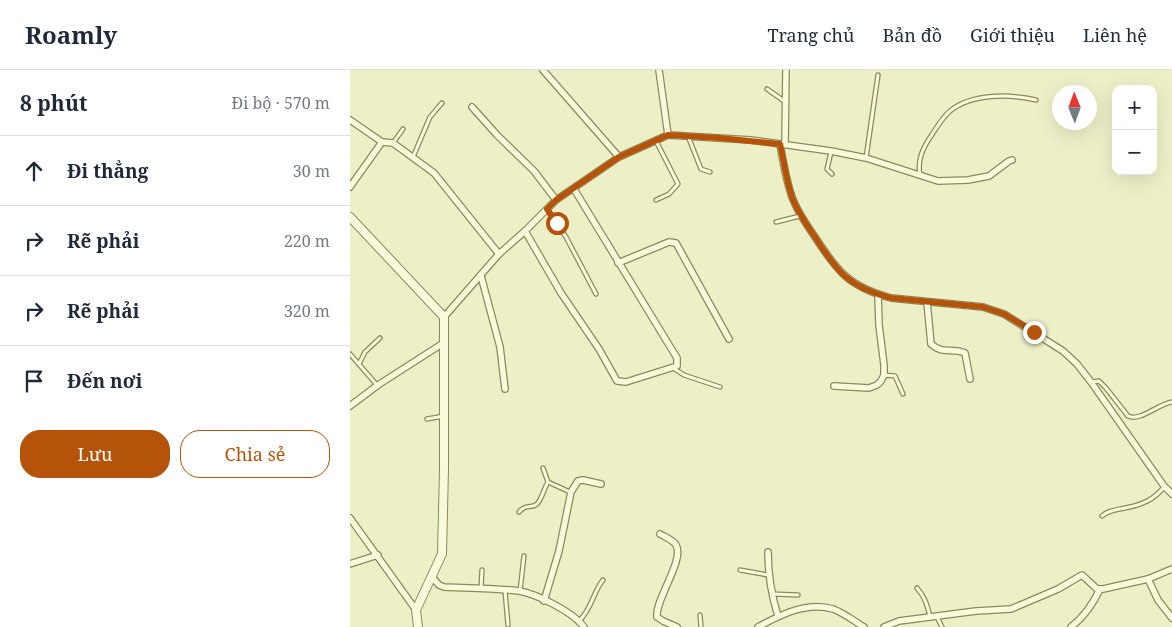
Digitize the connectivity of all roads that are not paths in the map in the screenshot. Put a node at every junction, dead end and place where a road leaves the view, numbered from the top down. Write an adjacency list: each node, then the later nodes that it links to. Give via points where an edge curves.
1 (543, 70): 20 (street)
2 (659, 70): 12 (street)
3 (786, 70): 7 (street)
4 (878, 75): 21 (lane)
5 (768, 89): 7 (lane)
6 (1036, 100): 25 (lane, via 993,96 979,98 951,110 921,153)
7 (785, 101): 17 (street)
8 (442, 103): 19 (lane, via 430,117)
9 (472, 106): 28 (street, via 534,171)
10 (350, 120): 15 (street)
11 (403, 129): 16 (lane)
12 (668, 135): 13 (street); 14 (street)
13 (688, 136): 17 (street); 23 (lane, via 701,169)
14 (656, 140): 20 (street); 29 (lane, via 678,184 673,191)
15 (382, 142): 16 (street); 26 (street)
16 (394, 143): 19 (street)
17 (783, 144): 18 (street); 31 (street, via 792,196)
18 (831, 151): 21 (street); 24 (lane, via 828,169)
19 (413, 157): 35 (street, via 438,177)
20 (619, 157): 27 (street)
21 (866, 158): 25 (street)
22 (1012, 160): 25 (street, via 989,176 968,180 938,181)
23 (710, 172)
24 (832, 174)
25 (920, 175)
26 (350, 187)
27 (574, 189): 28 (street); 36 (street)
28 (556, 200): 30 (street)
29 (656, 200)
30 (547, 209): 34 (street); 38 (lane)
31 (801, 216): 33 (lane); 39 (street, via 843,276)
32 (350, 217): 41 (street)
33 (776, 222)
34 (525, 231): 35 (street); 47 (street, via 617,381 626,382)
35 (499, 254): 37 (street)
36 (618, 263): 43 (street, via 669,242 676,243); 47 (street, via 677,358 678,364)
37 (481, 276): 41 (street); 54 (street, via 500,347)
38 (596, 294)
39 (878, 295): 40 (street); 48 (street)
40 (926, 302): 49 (street, via 931,344 943,351 965,353); 50 (street, via 983,307 1004,314 1063,351)
41 (444, 317): 44 (street)
42 (380, 338): 46 (lane, via 365,352)
43 (729, 339)
44 (445, 342): 51 (street); 58 (street)
45 (350, 354): 46 (lane)
46 (359, 364): 51 (lane)
47 (673, 368): 53 (lane)
48 (884, 375): 52 (street, via 877,385 869,388); 55 (lane, via 895,376)
49 (970, 379)
50 (1091, 382): 56 (lane, via 1099,381 1133,419); 63 (street)
51 (378, 385): 57 (street)
52 (834, 386)
53 (720, 387)
54 (505, 389)
55 (903, 394)
56 (1172, 402)
57 (350, 406)
58 (444, 416): 59 (lane); 78 (street, via 442,554)
59 (427, 419)
60 (543, 468): 61 (lane)
61 (548, 482): 64 (lane); 66 (lane, via 538,503)
62 (602, 484): 64 (street, via 578,481)
63 (1164, 486): 65 (street); 67 (lane, via 1147,502 1112,510)
64 (571, 492): 88 (street, via 559,551)
65 (1172, 494)
66 (519, 512)
67 (1102, 516)
68 (350, 518): 71 (street)
69 (660, 534): 98 (street, via 676,543 678,549 656,613 659,619)
70 (768, 552): 77 (street)
71 (378, 556): 73 (street); 89 (street)
72 (524, 556): 85 (lane)
73 (350, 564)
74 (1172, 569): 79 (street)
75 (482, 570): 81 (lane)
76 (740, 570): 77 (lane)
77 (768, 575): 86 (street)
78 (432, 577): 81 (street, via 444,587); 89 (street)
79 (1148, 579): 83 (street); 93 (street)
80 (603, 580): 94 (lane, via 586,614)
81 (481, 588): 84 (street)
82 (917, 588): 92 (lane)
83 (1100, 589): 92 (street, via 1082,575 1011,609); 104 (street, via 1089,608)
84 (505, 591): 85 (street); 95 (lane)
85 (520, 591): 88 (street)
86 (771, 594): 87 (lane); 91 (street)
87 (798, 595)
88 (544, 601): 94 (street)
89 (416, 610): 96 (street)
90 (700, 615): 99 (lane)
91 (778, 616): 100 (street); 101 (street, via 824,607)
92 (933, 616): 102 (street, via 899,621); 103 (lane)
93 (1172, 618)
94 (579, 621): 97 (street)
95 (508, 625)
96 (418, 627)
97 (584, 627)
98 (677, 627)
99 (701, 627)
100 (758, 627)
101 (864, 627)
102 (884, 627)
103 (942, 627)
104 (1071, 627)

